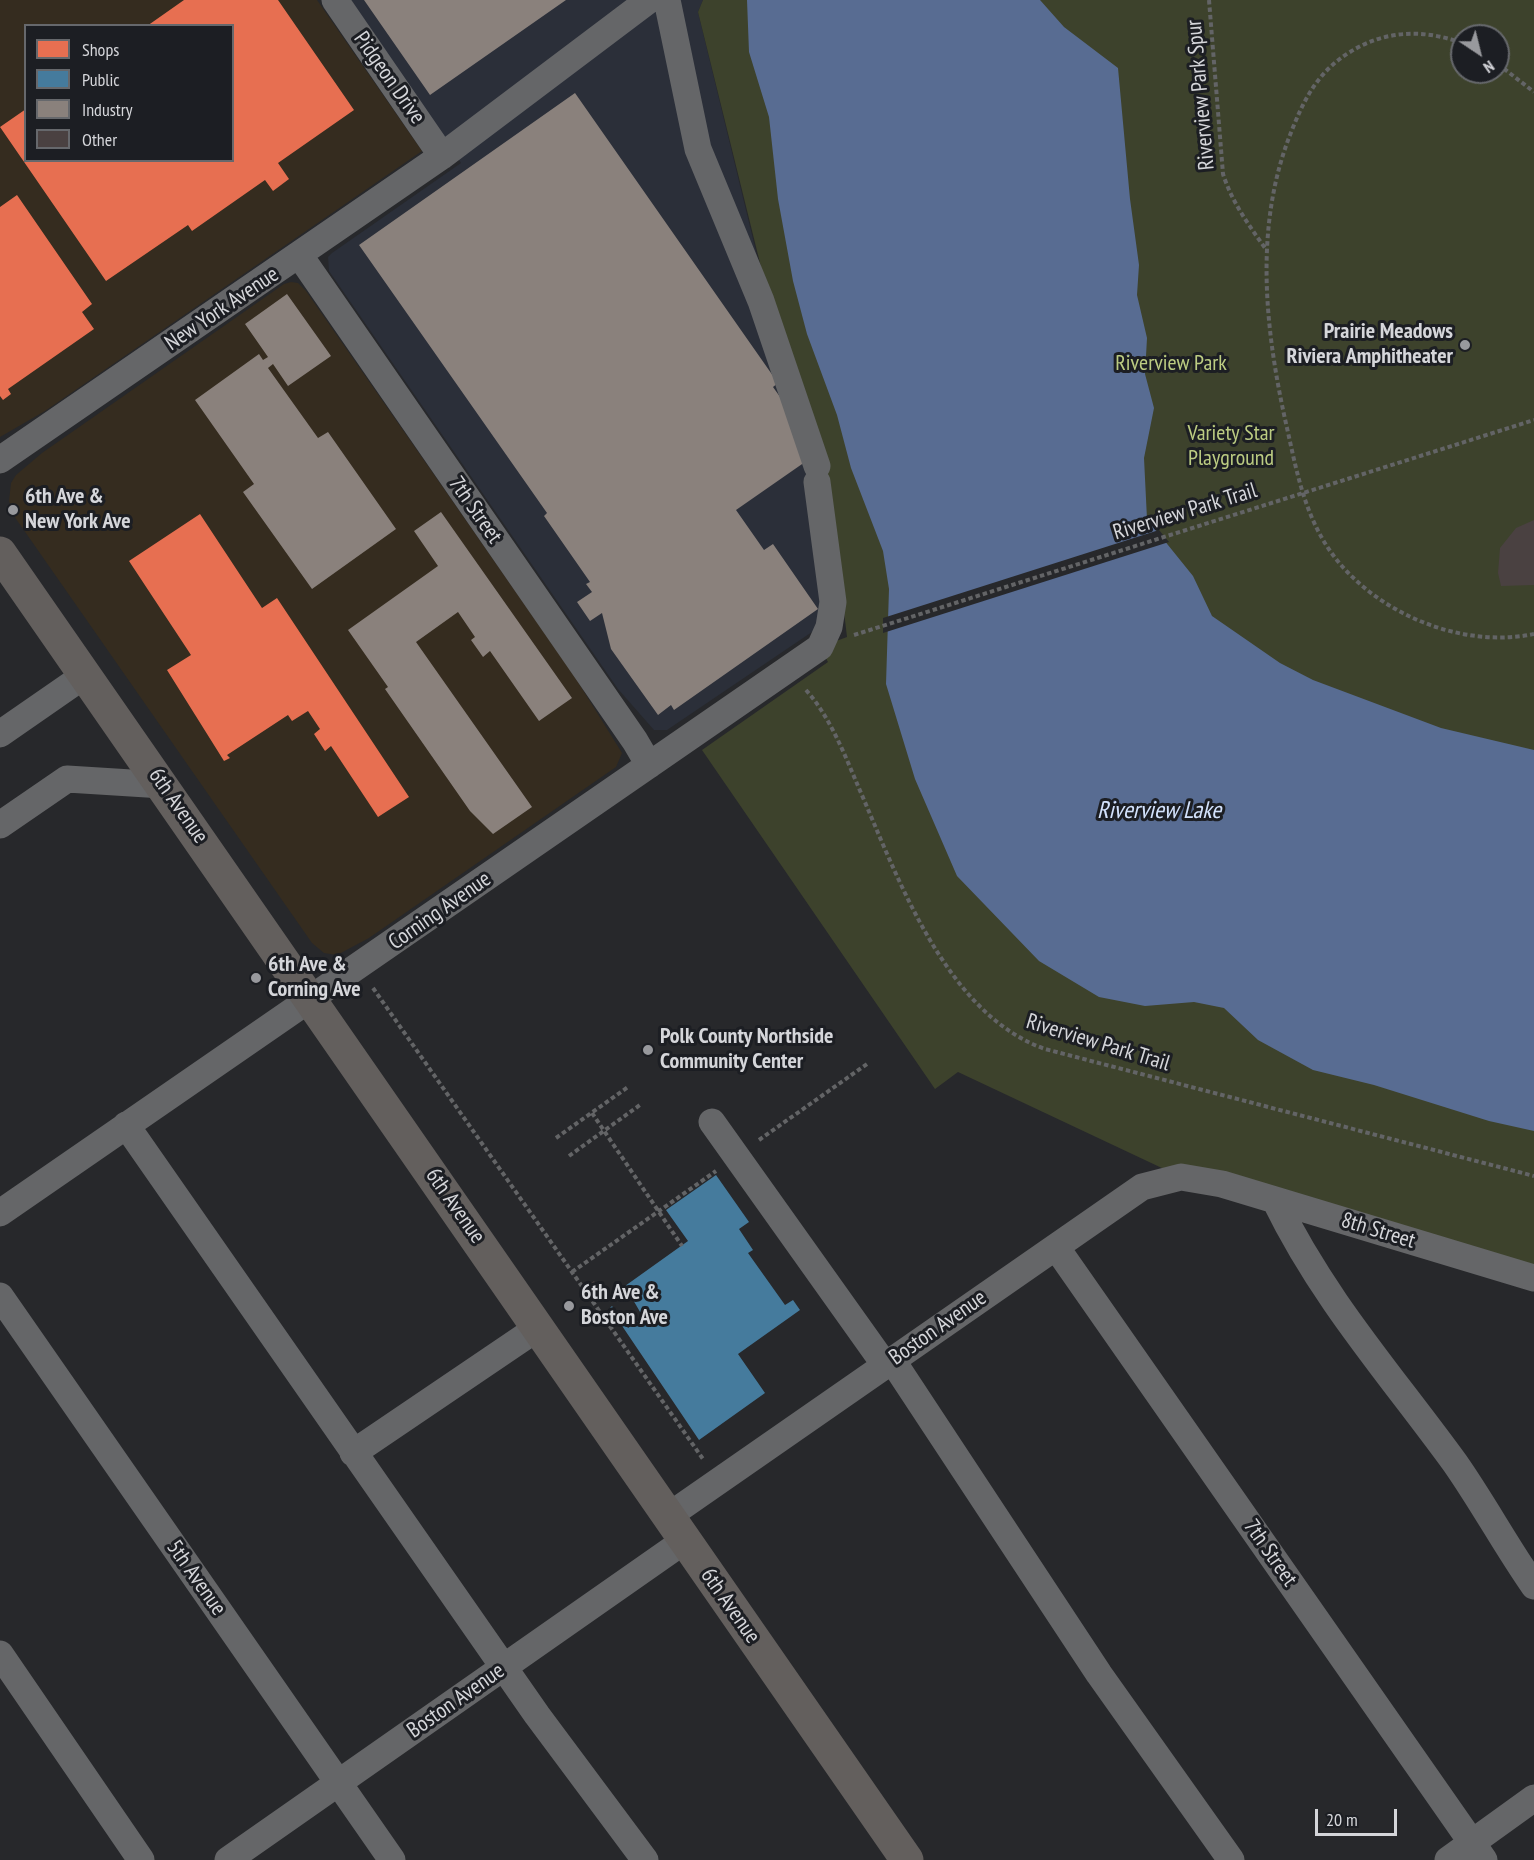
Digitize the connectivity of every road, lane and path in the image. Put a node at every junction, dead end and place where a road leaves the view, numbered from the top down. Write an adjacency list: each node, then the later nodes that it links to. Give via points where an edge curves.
1 (335, 0): 8 (street, Pidgeon Drive)
2 (649, 0): 8 (street, New York Avenue)
3 (667, 0): 20 (street, Corning Avenue, via 698,149 761,301 817,474 833,602 829,627 819,647)
4 (1209, 0): 9 (path, Riverview Park Spur, via 1223,174 1229,193)
5 (1450, 39): 9 (path, via 1437,34 1395,33 1364,43 1331,64 1306,96 1285,146 1270,196)
6 (1510, 73): 7 (path)
7 (1534, 92)
8 (442, 156): 10 (street, New York Avenue)
9 (1266, 248): 13 (path, via 1273,365)
10 (300, 256): 12 (street, New York Avenue); 20 (street, 7th Street)
11 (1534, 420): 13 (path, Riverview Park Trail)
12 (0, 460)
13 (1302, 494): 15 (path, via 1333,555 1386,603 1422,622 1475,637); 16 (path, Riverview Park Trail)
14 (1, 555): 17 (main road, 6th Avenue)
15 (1534, 634)
16 (847, 638)
17 (85, 675): 19 (street); 21 (main road, 6th Avenue)
18 (804, 689): 33 (path, Riverview Park Trail, via 837,738 923,931 960,984 1006,1031 1044,1049)
19 (0, 734)
20 (649, 765): 24 (street, Corning Avenue)
21 (163, 785): 22 (street, via 67,779); 24 (main road, 6th Avenue)
22 (0, 825)
23 (373, 989): 44 (path)
24 (311, 999): 29 (street, Corning Avenue); 41 (main road, 6th Avenue)
25 (628, 1087): 27 (path)
26 (640, 1105): 30 (path)
27 (592, 1113): 30 (path); 31 (path)
28 (712, 1122): 42 (street)
29 (126, 1125): 36 (street, Corning Avenue); 43 (street)
30 (604, 1131): 32 (path); 37 (path)
31 (556, 1138)
32 (569, 1156)
33 (1534, 1176)
34 (1222, 1184): 35 (street, 8th Street); 38 (street, Boston Avenue, via 1181,1177 1142,1187)
35 (1275, 1200): 39 (street, 8th Street); 46 (street, via 1331,1300 1456,1464)
36 (0, 1213)
37 (682, 1246)
38 (1056, 1247): 42 (street, Boston Avenue); 51 (street, 7th Street)
39 (1534, 1278)
40 (0, 1296): 49 (street, 5th Avenue)
41 (539, 1327): 43 (street); 45 (main road, 6th Avenue)
42 (889, 1363): 45 (street, Boston Avenue); 57 (street)
43 (353, 1453): 48 (street)
44 (703, 1459)
45 (676, 1529): 48 (street, Boston Avenue); 56 (main road, 6th Avenue)
46 (1534, 1586)
47 (0, 1654): 52 (street)
48 (504, 1667): 49 (street, Boston Avenue); 55 (street)
49 (338, 1783): 53 (street, Boston Avenue); 54 (street, 5th Avenue)
50 (1534, 1798): 51 (street)
51 (1478, 1851): 58 (street)
52 (141, 1860)
53 (228, 1860)
54 (392, 1860)
55 (645, 1860)
56 (907, 1860)
57 (1230, 1860)
58 (1448, 1860)

